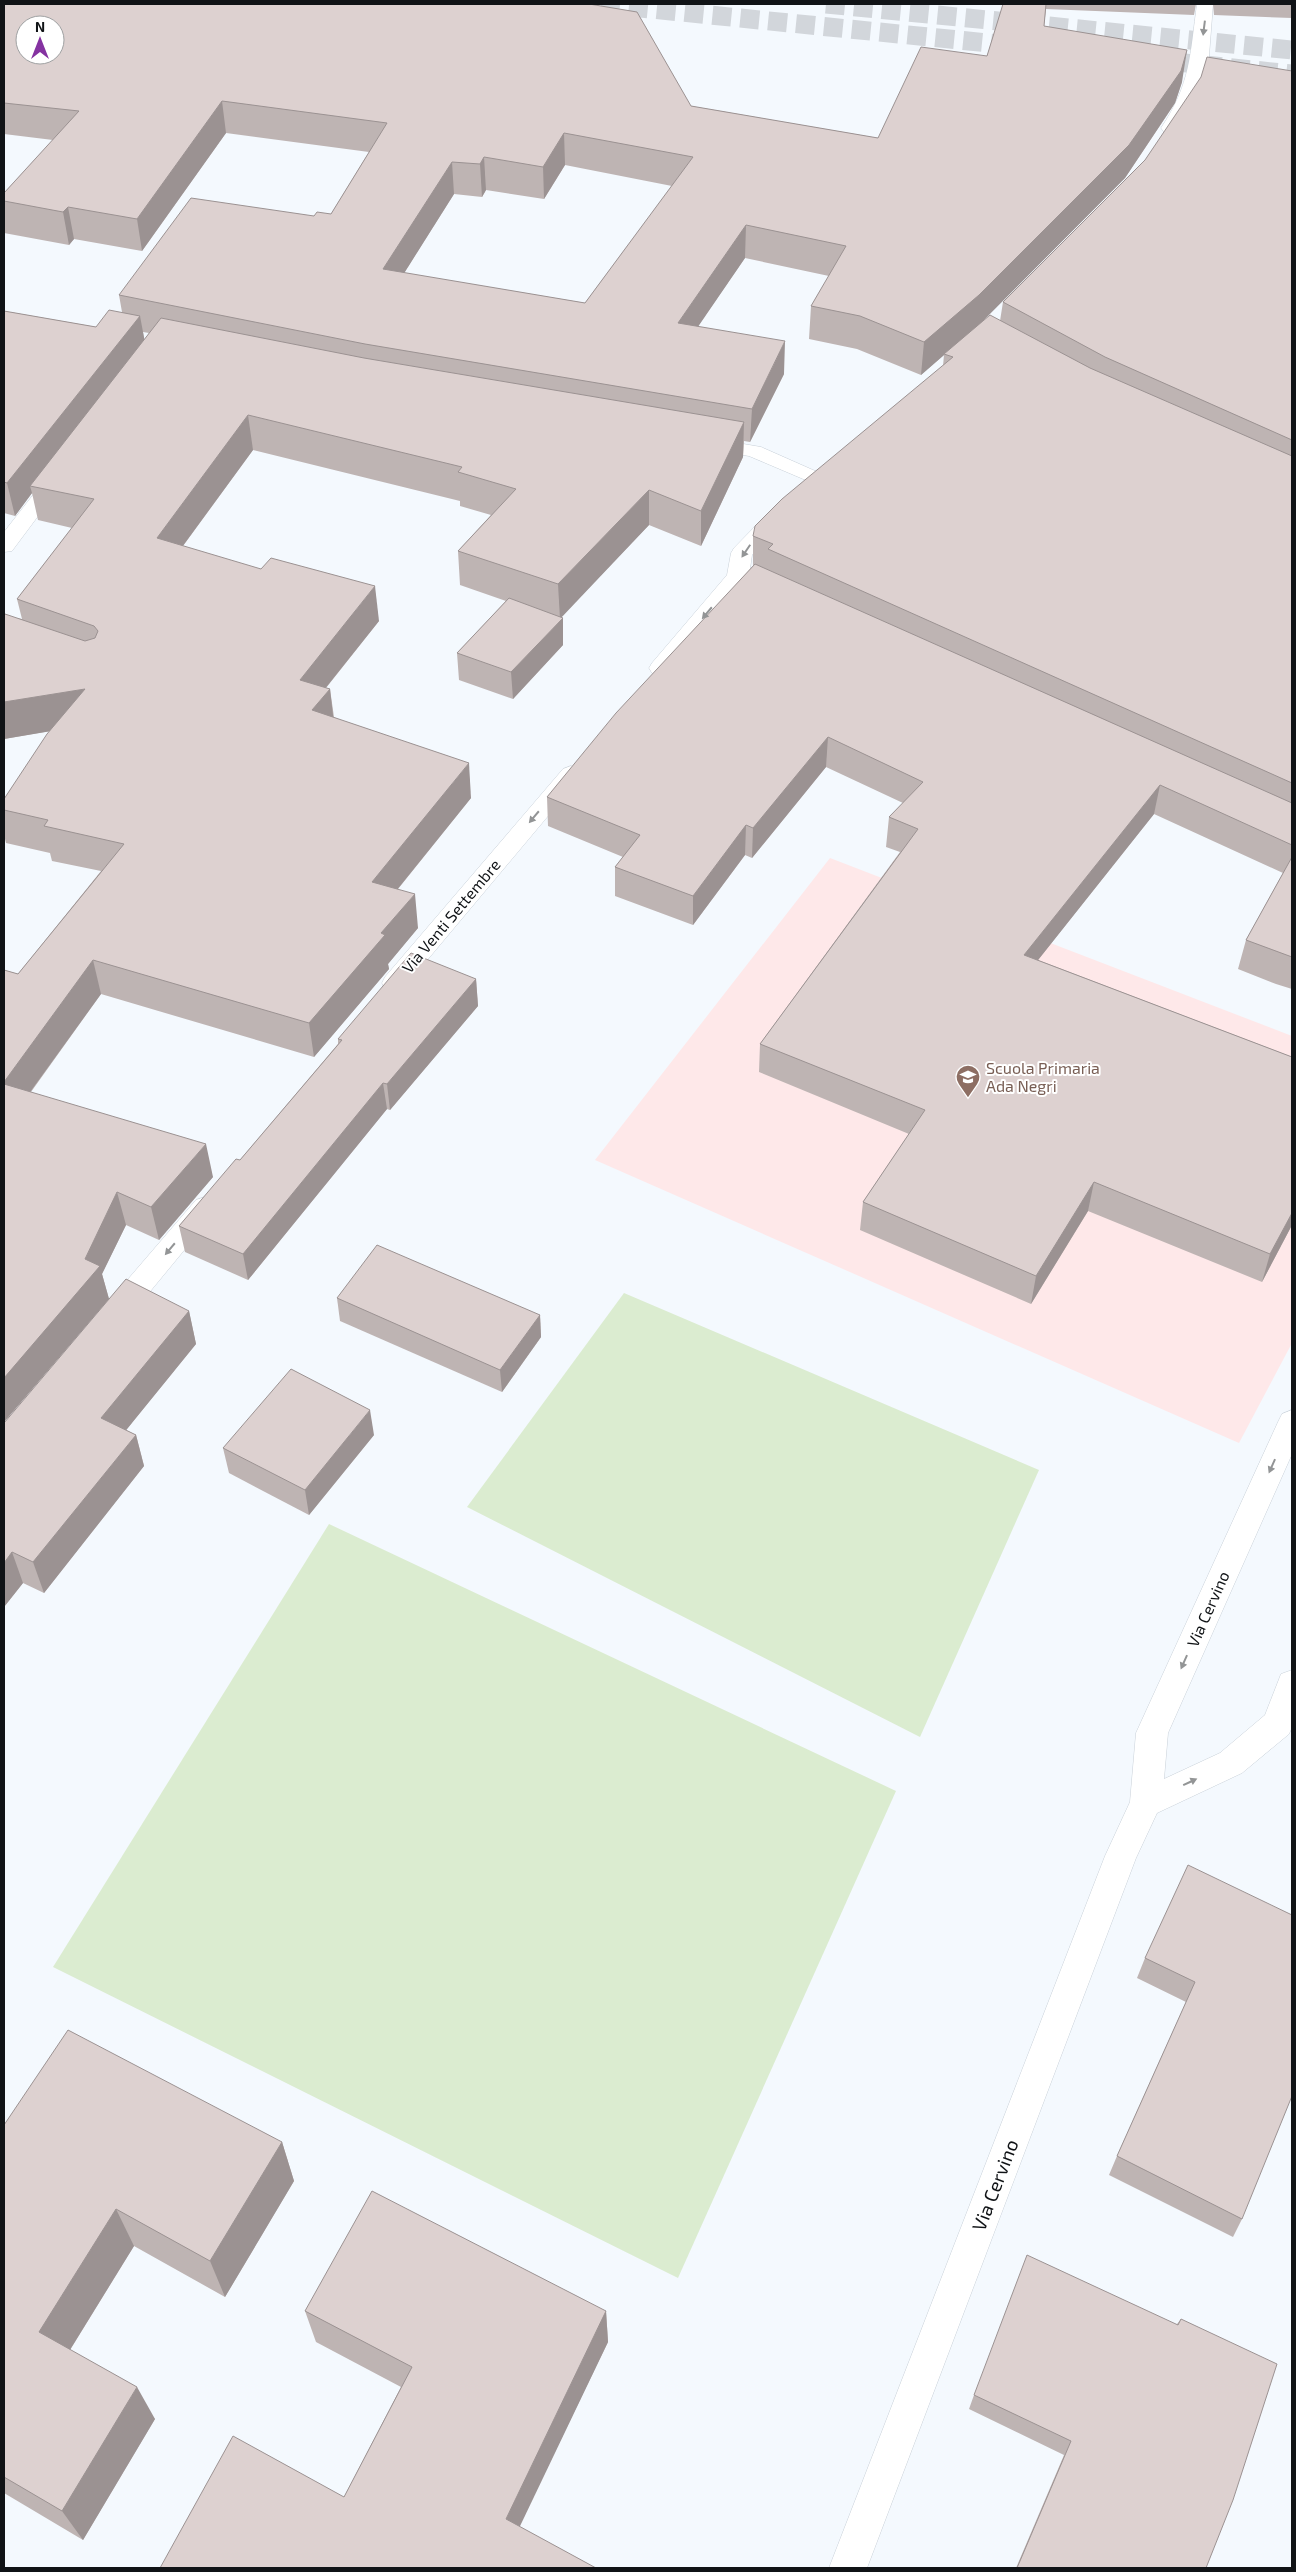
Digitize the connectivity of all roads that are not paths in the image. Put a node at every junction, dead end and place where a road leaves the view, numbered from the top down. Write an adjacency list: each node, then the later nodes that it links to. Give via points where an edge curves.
1 (1205, 4): 2 (street, one-way to 2, via 1200,56 1186,104)
2 (1160, 144)
3 (686, 440): 6 (street, one-way to 6, via 754,452 809,484 742,553 747,580)
4 (71, 460): 5 (street)
5 (4, 546)
6 (648, 682)
7 (584, 759): 8 (street, Via Venti Settembre, one-way to 8)
8 (377, 1003)
9 (223, 1186): 10 (street, one-way to 10)
10 (100, 1331)
11 (1292, 1422): 13 (street, Via Cervino, one-way to 13, via 1152,1733)
12 (1292, 1684): 13 (street, one-way to 12, via 1231,1763 1278,1724)
13 (1146, 1803): 14 (street, Via Cervino, via 1121,1856)
14 (848, 2568)

